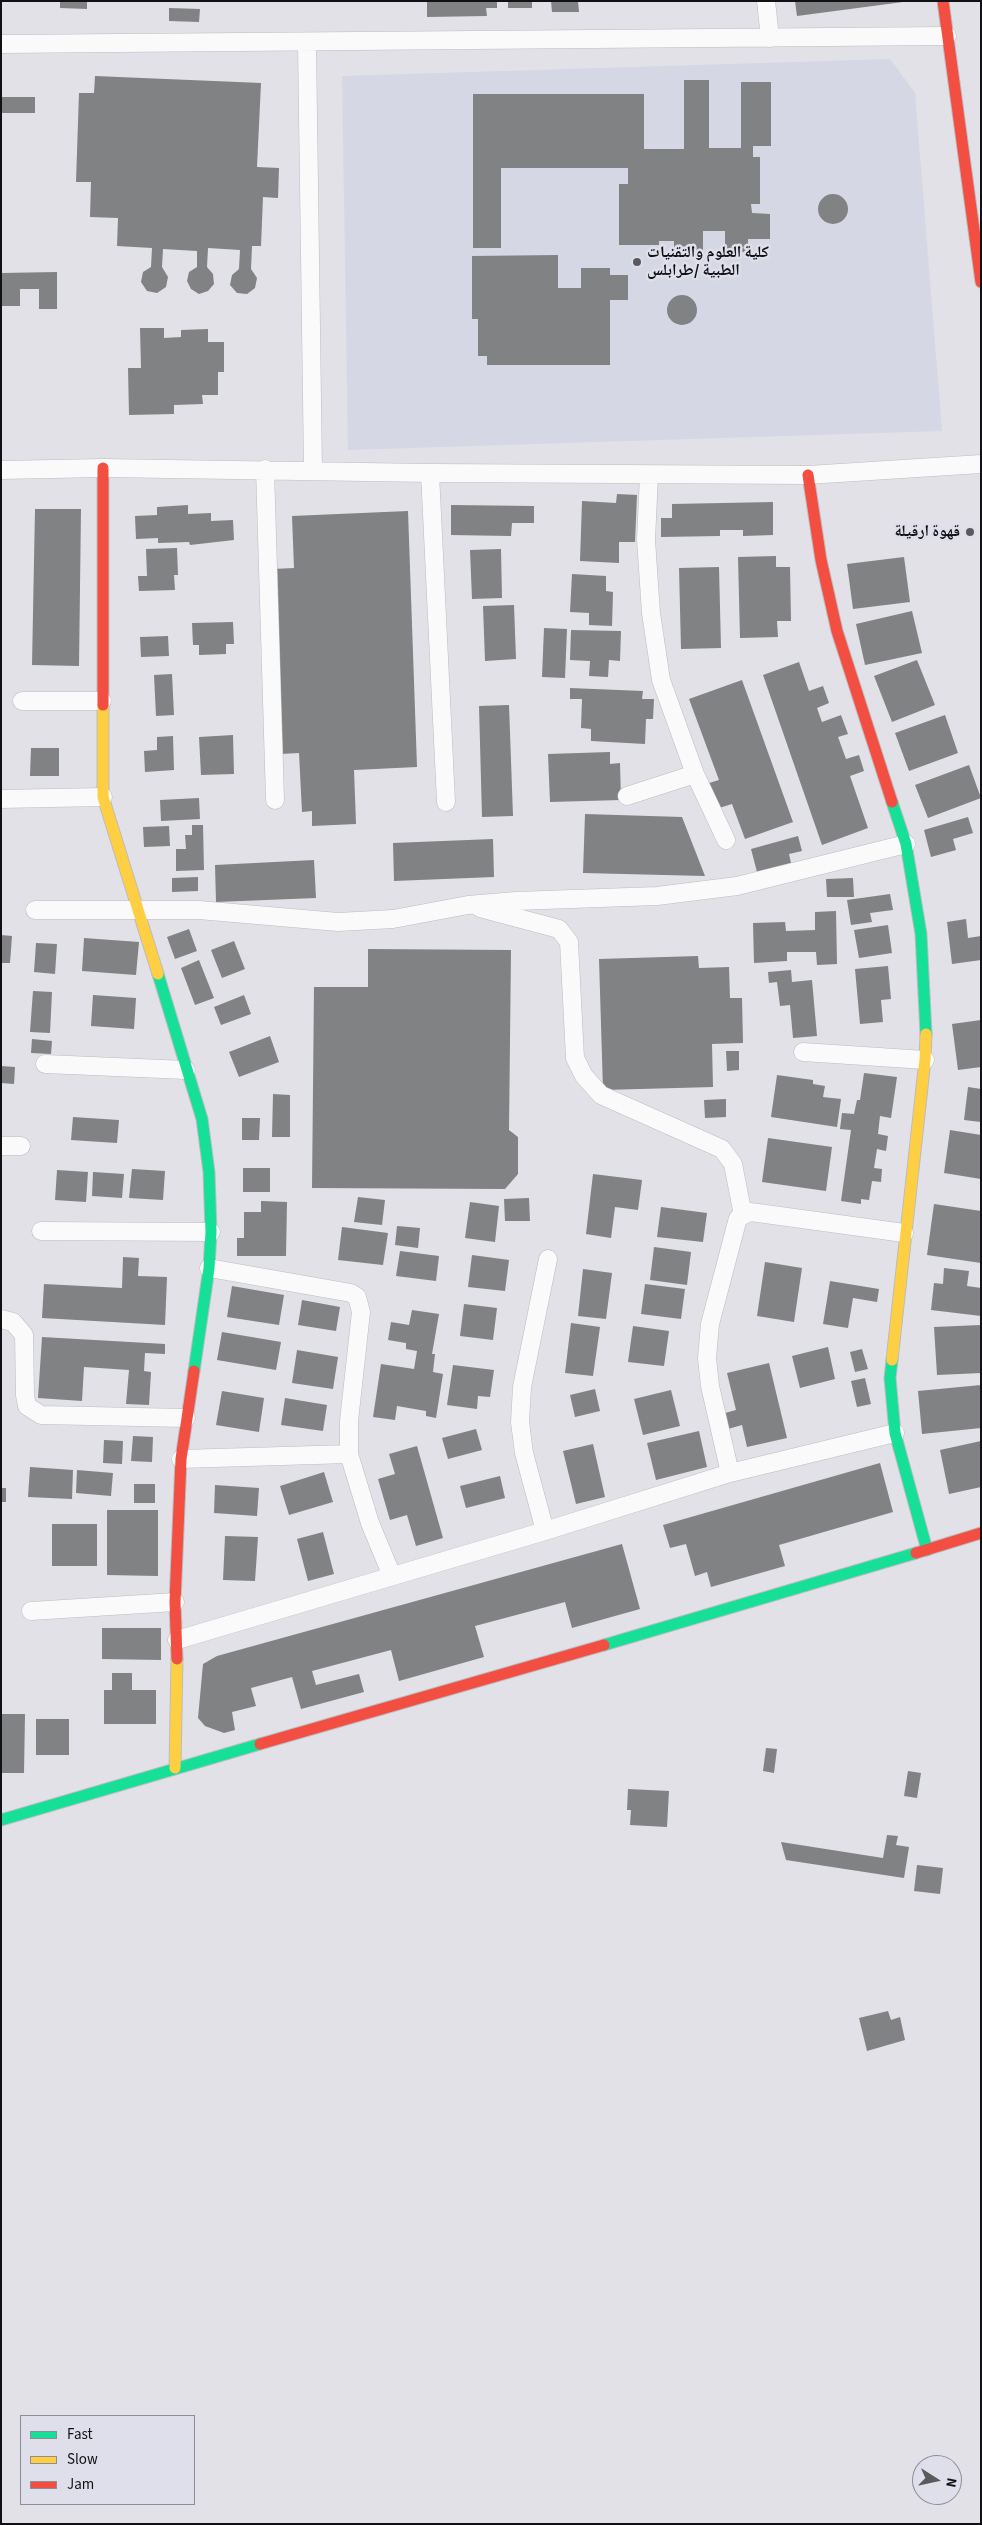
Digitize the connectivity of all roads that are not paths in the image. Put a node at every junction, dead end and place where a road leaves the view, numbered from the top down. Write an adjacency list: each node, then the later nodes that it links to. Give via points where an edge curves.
1 (766, 1): 4 (street)
2 (943, 1): 3 (street)
3 (947, 36): 4 (street); 7 (street)
4 (770, 38): 5 (street)
5 (307, 43): 6 (street); 12 (street)
6 (1, 44)
7 (981, 282)
8 (981, 464): 15 (street)
9 (103, 468): 10 (street); 11 (street); 17 (street)
10 (265, 469): 12 (street); 22 (street)
11 (1, 470)
12 (314, 470): 13 (street)
13 (430, 473): 14 (street); 23 (street)
14 (649, 475): 15 (street); 18 (street, via 646,540 656,651 661,680)
15 (808, 475): 25 (street, via 821,560 837,631)
16 (22, 701): 17 (street)
17 (102, 701): 20 (street)
18 (695, 774): 19 (street); 24 (street)
19 (626, 796)
20 (103, 797): 21 (street); 28 (street)
21 (1, 799)
22 (275, 800)
23 (446, 802)
24 (726, 840)
25 (906, 844): 26 (street, via 737,886 657,896 516,900); 30 (street, via 921,934)
26 (468, 905): 28 (street, via 393,919 338,922 199,910); 35 (street, via 559,930 569,942 575,1058 584,1076 601,1095 722,1149 733,1164)
27 (35, 910): 28 (street)
28 (138, 910): 32 (street)
29 (803, 1052): 30 (street)
30 (925, 1060): 38 (street)
31 (45, 1064): 32 (street)
32 (186, 1070): 37 (street, via 202,1119)
33 (1, 1146): 34 (street)
34 (21, 1146)
35 (743, 1215): 38 (street, via 758,1213); 46 (street, via 734,1227 720,1282 710,1324 707,1358 710,1386)
36 (41, 1231): 37 (street)
37 (212, 1232): 40 (street)
38 (904, 1233): 43 (street, via 890,1378)
39 (548, 1259): 47 (street, via 522,1387 520,1422 524,1452)
40 (209, 1268): 42 (street); 44 (street, via 351,1293 357,1297 361,1312 348,1421)
41 (1, 1320): 42 (street, via 13,1322 24,1335 27,1406 41,1415)
42 (186, 1418): 45 (street)
43 (895, 1433): 46 (street); 49 (street)
44 (349, 1454): 45 (street); 50 (street, via 370,1524)
45 (181, 1459): 51 (street)
46 (730, 1473): 47 (street)
47 (545, 1531): 50 (street)
48 (981, 1533): 49 (street)
49 (927, 1550): 54 (street)
50 (392, 1576): 53 (street)
51 (175, 1602): 52 (street); 53 (street)
52 (30, 1611)
53 (177, 1640): 54 (street)
54 (175, 1768): 55 (street)
55 (1, 1820)

